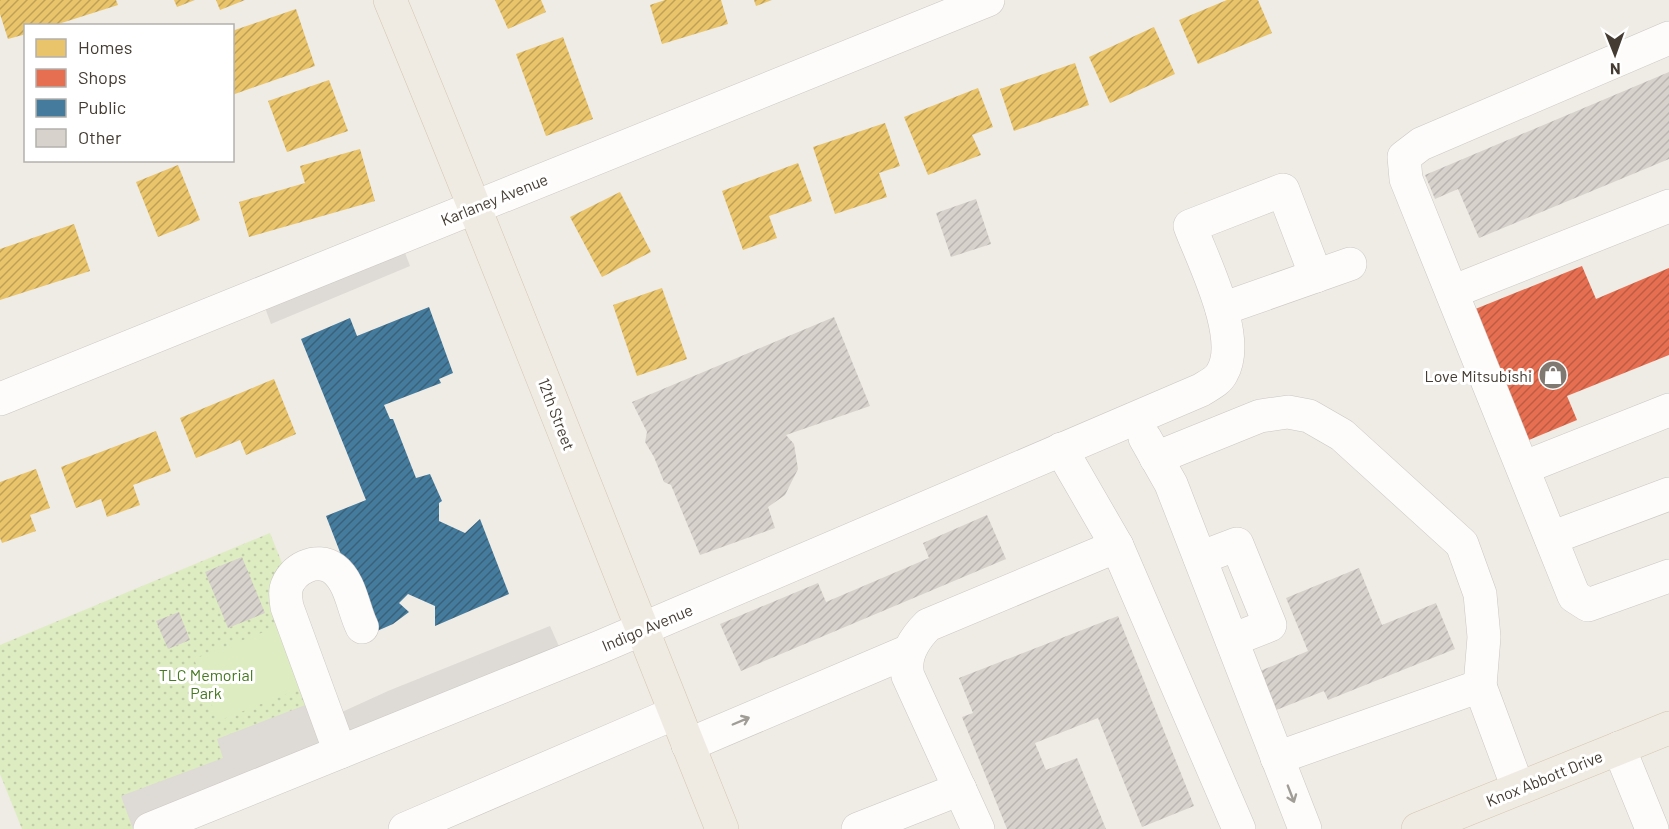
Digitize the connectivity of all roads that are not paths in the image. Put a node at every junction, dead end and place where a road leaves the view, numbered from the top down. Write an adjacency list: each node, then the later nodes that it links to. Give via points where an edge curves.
1 (390, 0): 4 (main road, 12th Street)
2 (988, 0): 4 (street, Karlaney Avenue)
3 (1669, 38): 8 (street, via 1420,144 1404,157 1406,179)
4 (476, 206): 10 (street, Karlaney Avenue); 21 (main road, 12th Street)
5 (1669, 206): 8 (street)
6 (1350, 264): 7 (street)
7 (1317, 276): 9 (street); 9 (street, Indigo Avenue, via 1283,190 1190,226)
8 (1452, 292): 15 (street)
9 (1222, 309): 12 (street, Indigo Avenue, via 1229,342 1221,375 1201,390)
10 (0, 399)
11 (1669, 410): 15 (street)
12 (1137, 417): 13 (street, Indigo Avenue); 14 (street)
13 (1061, 449): 18 (street); 21 (street, Indigo Avenue)
14 (1156, 458): 23 (street, via 1260,416 1288,412 1310,416 1342,435 1462,544 1480,594 1484,637); 29 (street, via 1172,484)
15 (1523, 468): 17 (street)
16 (1669, 494): 17 (street)
17 (1551, 538): 19 (street, via 1574,596 1588,605)
18 (1117, 546): 22 (street, via 928,625); 37 (street)
19 (1669, 576)
20 (362, 627): 28 (street, via 347,588 333,568 322,563 310,565 292,577 286,588 287,607)
21 (641, 629): 24 (main road, 12th Street); 28 (street, Indigo Avenue)
22 (909, 651): 26 (street, one-way to 22); 31 (street, via 908,676)
23 (1480, 686): 29 (street); 30 (street)
24 (675, 713): 26 (main road, 12th Street); 33 (street)
25 (1669, 728): 27 (main road, Knox Abbott Drive)
26 (688, 745): 34 (main road, 12th Street)
27 (1619, 748): 30 (main road, Knox Abbott Drive); 40 (street)
28 (340, 752): 32 (street, Indigo Avenue)
29 (1277, 758): 38 (street, one-way to 38)
30 (1518, 788): 39 (main road, Knox Abbott Drive)
31 (960, 789): 35 (street); 36 (street)
32 (150, 829)
33 (405, 829)
34 (722, 829)
35 (858, 829)
36 (978, 829)
37 (1239, 829)
38 (1305, 829)
39 (1419, 829)
40 (1652, 829)

